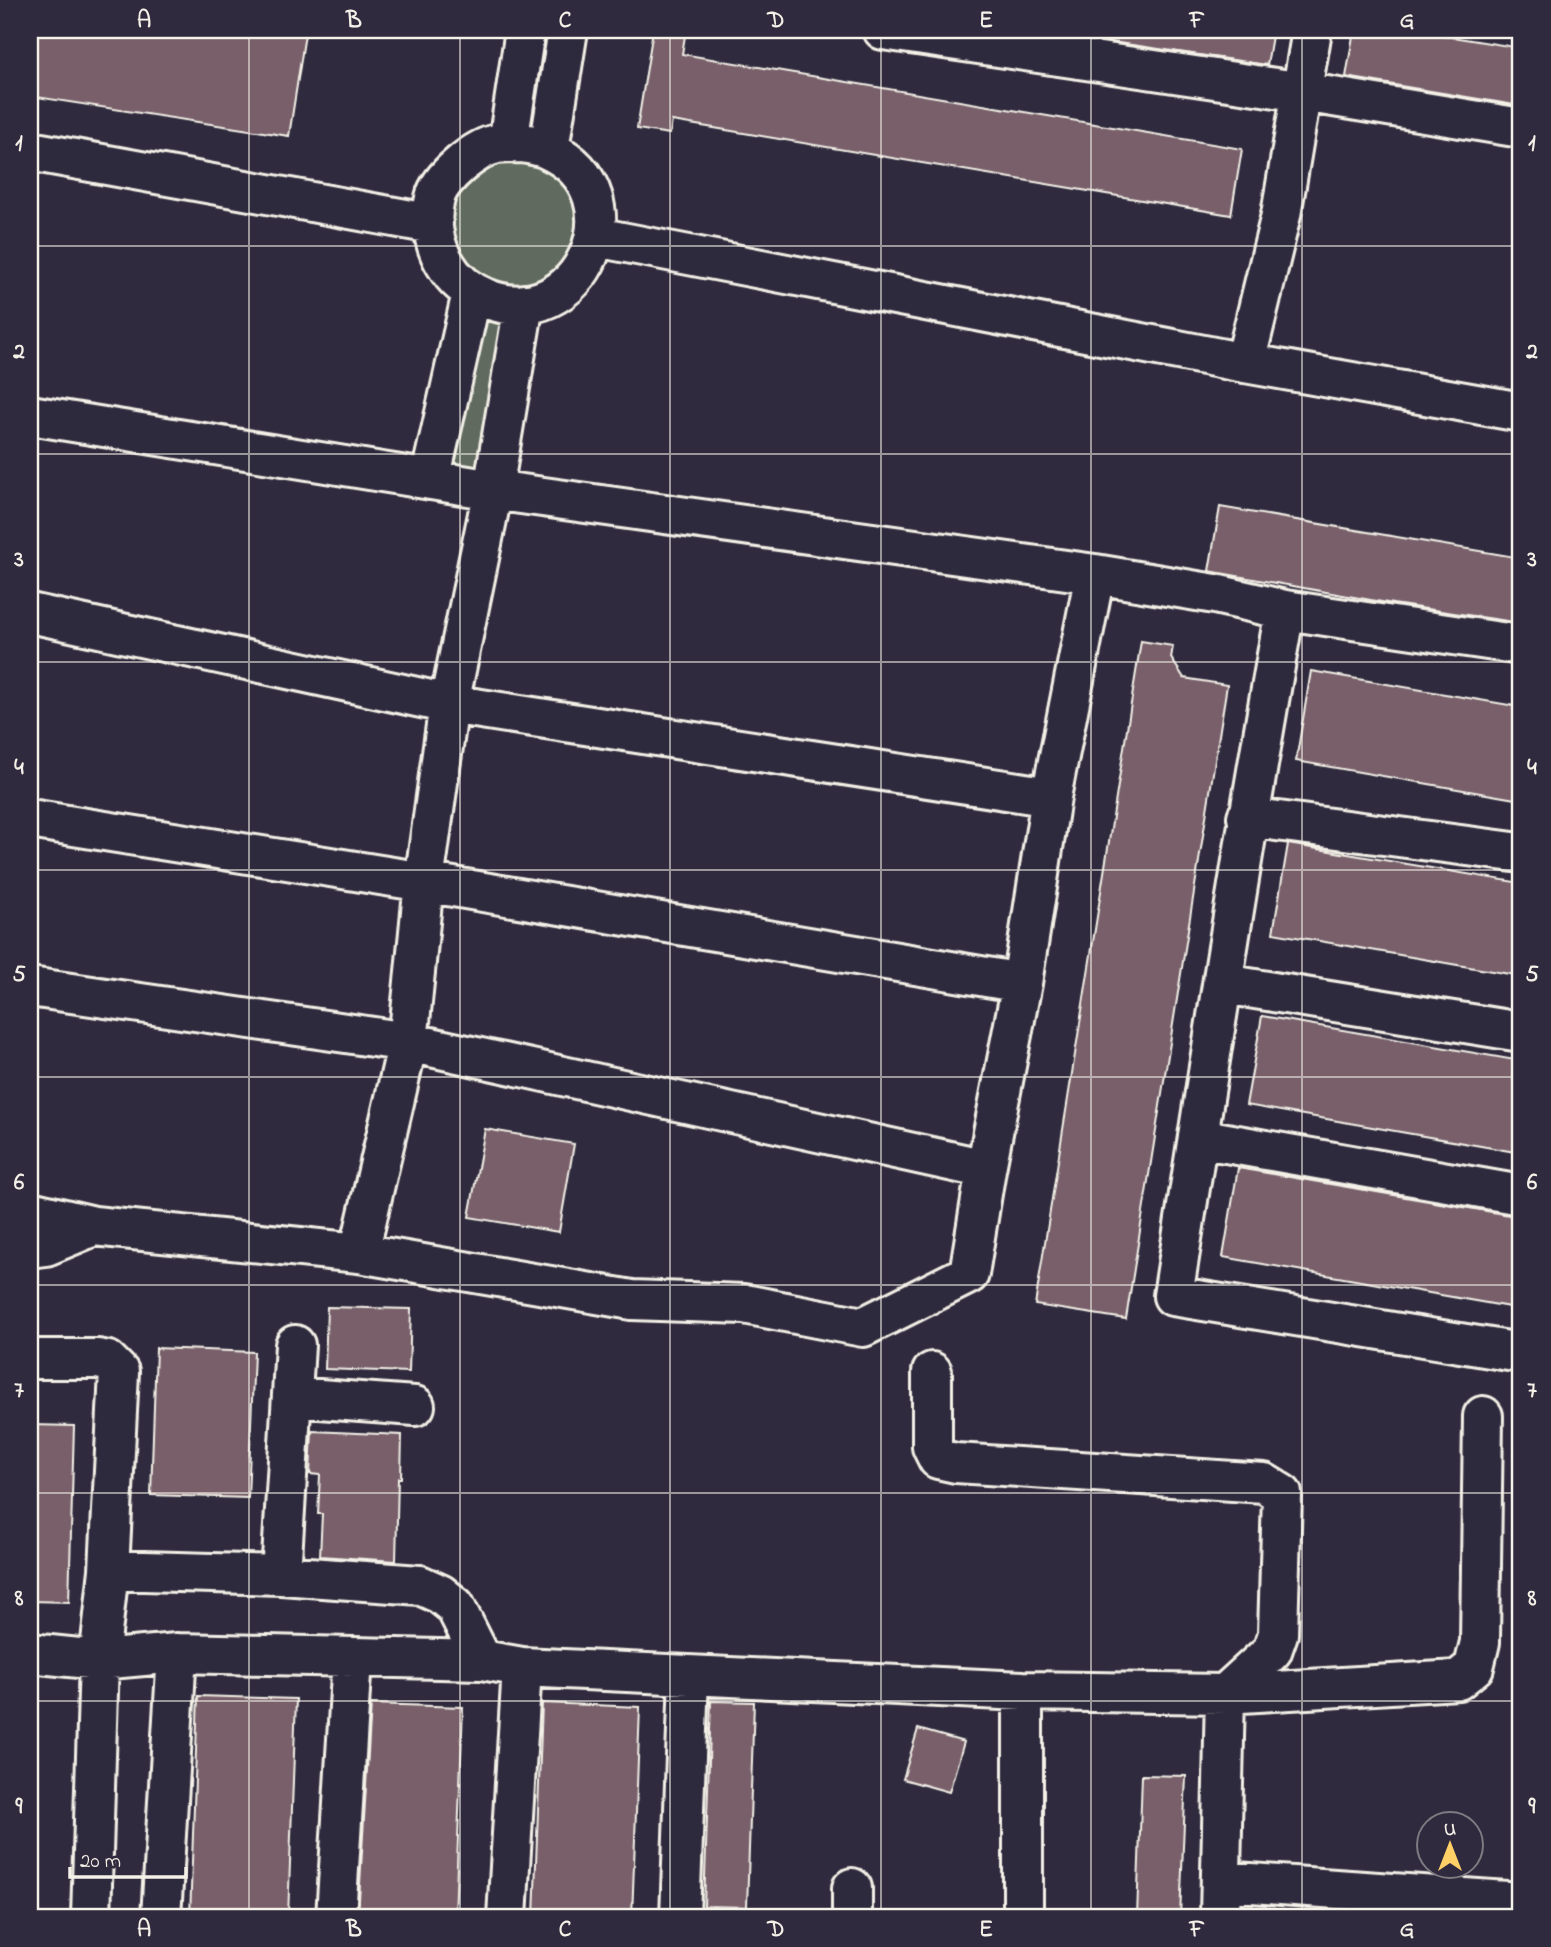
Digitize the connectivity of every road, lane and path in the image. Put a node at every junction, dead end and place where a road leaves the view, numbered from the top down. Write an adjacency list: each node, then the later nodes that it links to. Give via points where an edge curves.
1 (525, 30): 7 (street)
2 (568, 30): 8 (street)
3 (883, 30): 5 (street)
4 (1312, 30): 5 (street)
5 (1303, 92): 6 (street); 14 (street, via 1281,215)
6 (1521, 128)
7 (508, 144): 8 (street); 10 (street, via 471,155 450,174 435,196)
8 (549, 149): 11 (street, via 571,164 587,185 596,210)
9 (30, 151): 10 (street)
10 (433, 225): 12 (street, via 438,251 451,275)
11 (596, 237): 13 (street, via 587,262 572,282 550,297); 14 (street)
12 (472, 293): 13 (street, via 497,303); 17 (street)
13 (524, 304): 18 (street)
14 (1245, 363): 15 (street)
15 (1521, 412)
16 (30, 415): 17 (street)
17 (430, 480): 18 (street)
18 (493, 490): 19 (street); 23 (street)
19 (1095, 574): 20 (street); 24 (street)
20 (1285, 610): 22 (street); 25 (street)
21 (30, 614): 23 (street)
22 (1521, 645)
23 (449, 704): 24 (street); 28 (street)
24 (1051, 797): 29 (street)
25 (1247, 817): 27 (street); 30 (street)
26 (30, 819): 28 (street)
27 (1521, 853)
28 (424, 882): 29 (street); 33 (street)
29 (1022, 983): 35 (street)
30 (1224, 985): 32 (street); 34 (street)
31 (30, 987): 33 (street)
32 (1521, 1032)
33 (408, 1042): 35 (street); 40 (street)
34 (1198, 1138): 36 (street); 42 (street, via 1173,1296)
35 (986, 1169): 40 (street, via 969,1274 863,1326 744,1304 632,1300)
36 (1521, 1195)
37 (30, 1211): 38 (street)
38 (94, 1226): 39 (street); 40 (street)
39 (30, 1248)
40 (359, 1253)
41 (295, 1345): 45 (street)
42 (1521, 1353)
43 (30, 1359): 48 (street, via 97,1359 108,1361 119,1371)
44 (932, 1371): 58 (street, via 932,1447 939,1459 956,1464 1264,1483 1282,1494 1278,1634 1272,1651)
45 (292, 1397): 46 (street); 49 (street)
46 (415, 1406)
47 (1483, 1416): 58 (street, via 1480,1642 1474,1667 1458,1679)
48 (109, 1570): 49 (street); 53 (street)
49 (281, 1575): 54 (street, via 421,1585 455,1606)
50 (30, 1653): 53 (street)
51 (177, 1653): 52 (street); 53 (street); 63 (street)
52 (352, 1658): 54 (street); 64 (street)
53 (99, 1660): 62 (street)
54 (482, 1660): 55 (street)
55 (522, 1667): 56 (street); 65 (street)
56 (690, 1676): 57 (street); 66 (street)
57 (1023, 1691): 58 (street); 67 (street)
58 (1225, 1694): 59 (street)
59 (1221, 1899): 61 (street)
60 (1521, 1902): 61 (street)
61 (1410, 1906)
62 (91, 1917)
63 (161, 1917)
64 (336, 1917)
65 (508, 1917)
66 (680, 1917)
67 (1023, 1917)

